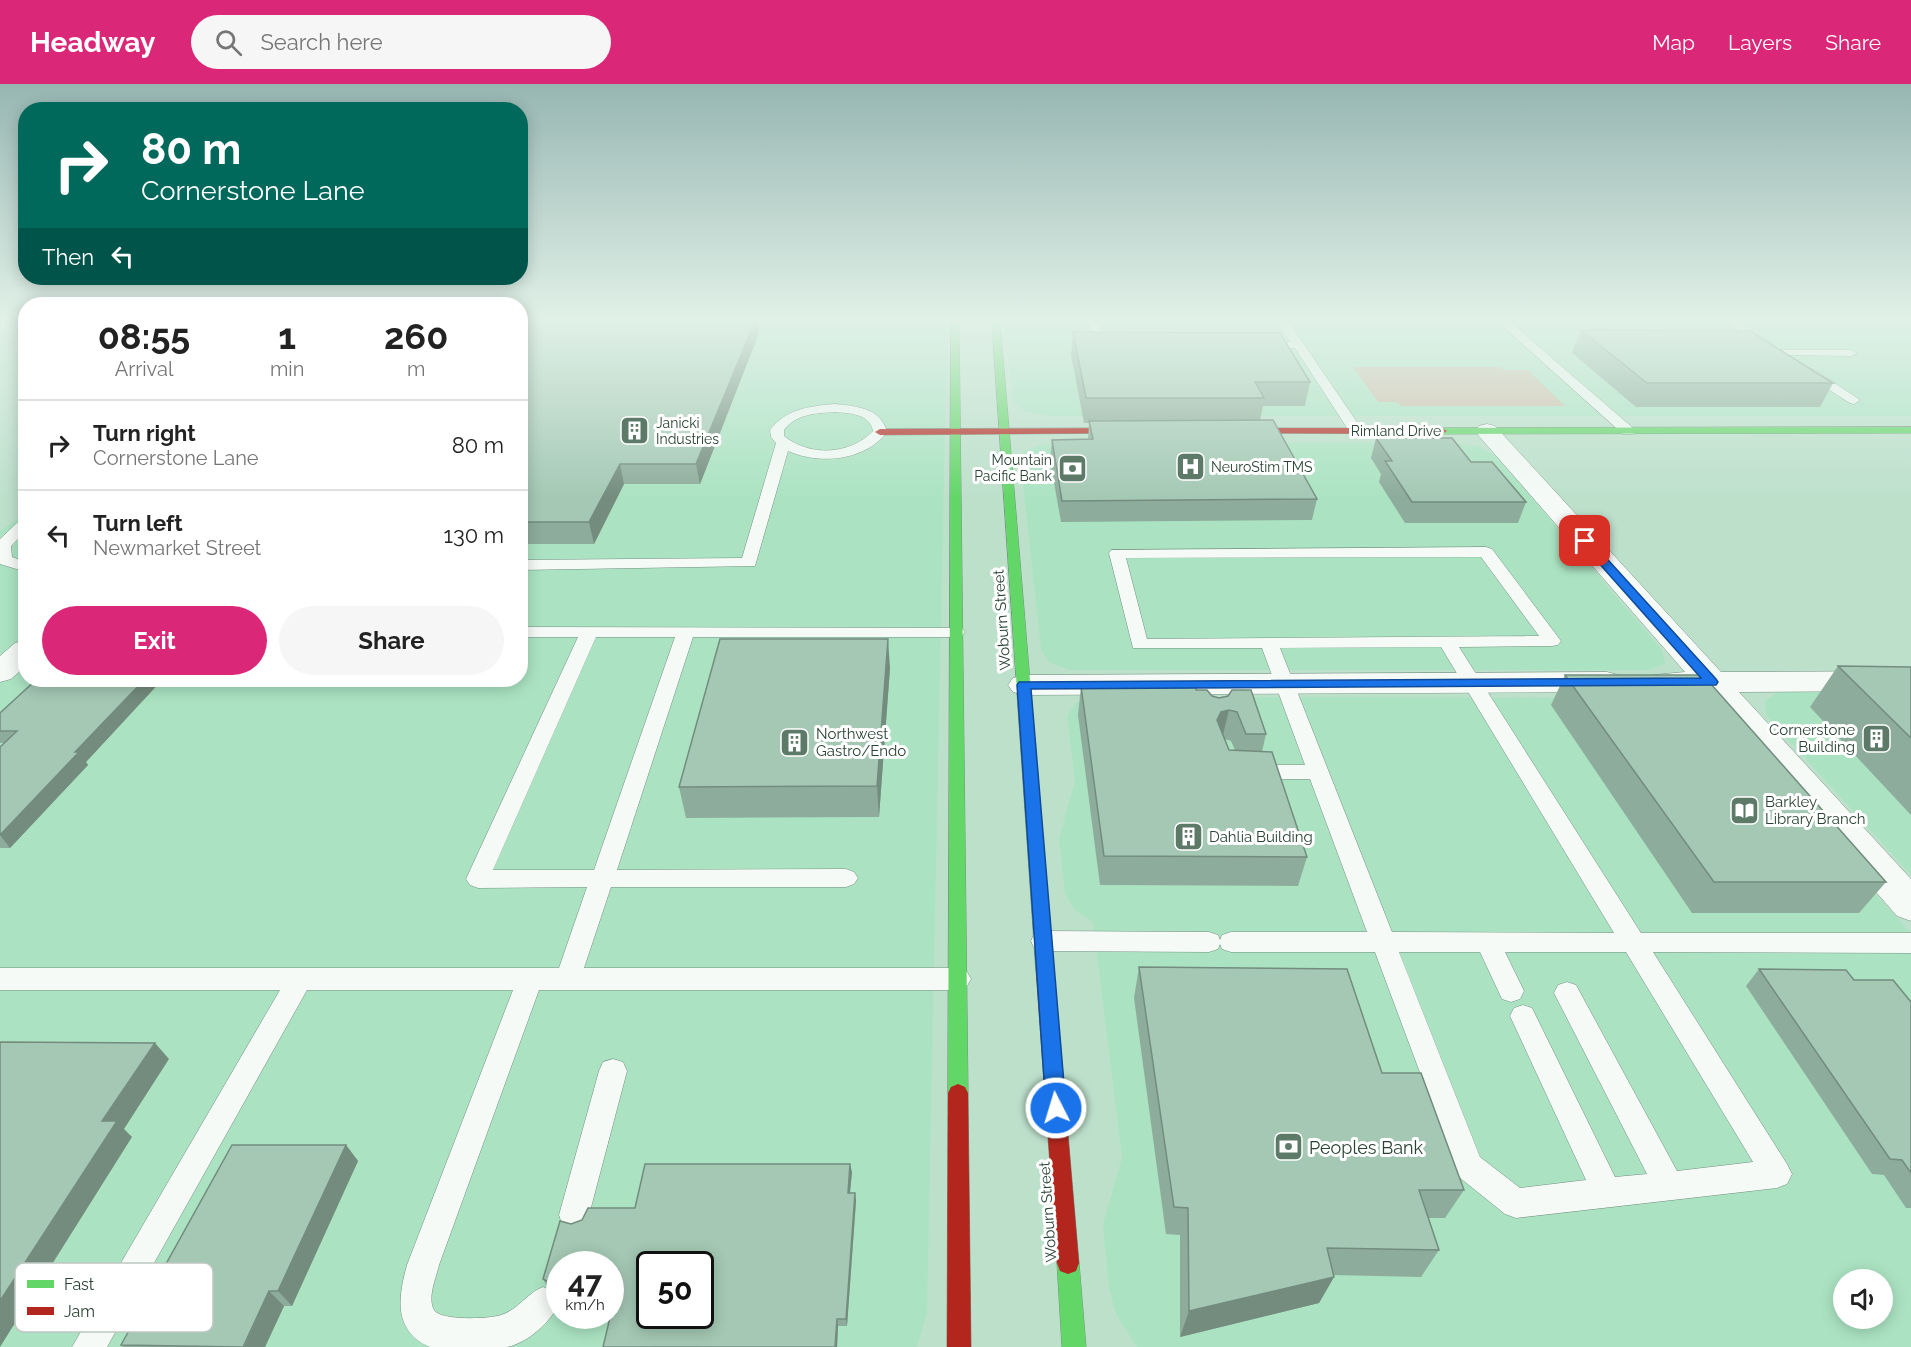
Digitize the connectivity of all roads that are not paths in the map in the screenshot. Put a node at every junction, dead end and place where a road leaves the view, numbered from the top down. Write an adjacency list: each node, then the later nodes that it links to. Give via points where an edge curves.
1 (956, 380): 14 (main road)
2 (1001, 380): 15 (main road, Woburn Street)
3 (1322, 380): 10 (lane)
4 (1570, 380): 12 (lane)
5 (1822, 380): 6 (lane)
6 (1854, 400)
7 (1911, 430): 12 (main road, Rimland Drive)
8 (1146, 431): 15 (main road)
9 (1215, 431): 10 (main road, Rimland Drive)
10 (1356, 431): 11 (main road, Rimland Drive)
11 (1487, 431): 12 (main road, Rimland Drive); 29 (street)
12 (1628, 431)
13 (880, 432): 14 (main road); 16 (lane, via 867,445 839,453 806,452); 16 (lane, via 875,418 865,413 818,409 781,423 777,430)
14 (956, 432): 15 (main road); 23 (main road)
15 (1005, 432): 32 (main road, Woburn Street)
16 (783, 443): 19 (lane, via 750,563)
17 (18, 530): 18 (lane, via 3,545 4,560)
18 (18, 564)
19 (528, 565)
20 (528, 632): 21 (lane)
21 (589, 632): 22 (lane); 35 (lane, via 477,879)
22 (686, 632): 23 (lane); 35 (lane)
23 (956, 632): 47 (main road)
24 (1447, 642): 25 (lane); 25 (lane, via 1552,641 1486,552 1117,553 1138,644); 30 (lane)
25 (1269, 643): 31 (lane)
26 (18, 656): 27 (street)
27 (0, 672)
28 (1911, 681): 29 (street)
29 (1712, 682): 30 (street); 37 (street)
30 (1473, 683): 31 (street); 41 (lane)
31 (1285, 684): 32 (street, via 1208,695); 34 (lane)
32 (1024, 685): 38 (main road, Woburn Street)
33 (1230, 772): 34 (lane)
34 (1319, 772): 39 (lane)
35 (602, 878): 36 (lane); 46 (lane)
36 (846, 878)
37 (1911, 905)
38 (1043, 941): 39 (lane); 60 (main road, Woburn Street)
39 (1383, 942): 40 (lane); 53 (lane, via 1469,1167 1516,1203)
40 (1488, 942): 41 (lane); 48 (lane)
41 (1633, 942): 42 (lane); 52 (lane, via 1777,1174)
42 (1911, 943)
43 (0, 979): 44 (lane)
44 (300, 979): 45 (lane); 55 (lane)
45 (530, 979): 46 (lane); 56 (lane, via 423,1266 416,1295 419,1319 434,1332 472,1335 507,1331)
46 (568, 979): 47 (lane)
47 (958, 979): 59 (main road)
48 (1511, 991)
49 (1566, 993): 52 (lane)
50 (1523, 1016): 53 (lane)
51 (613, 1071): 54 (lane)
52 (1669, 1186): 53 (lane)
53 (1607, 1193)
54 (574, 1215)
55 (138, 1263)
56 (543, 1304)
57 (99, 1332): 58 (lane)
58 (90, 1347)
59 (959, 1347)
60 (1074, 1347)

